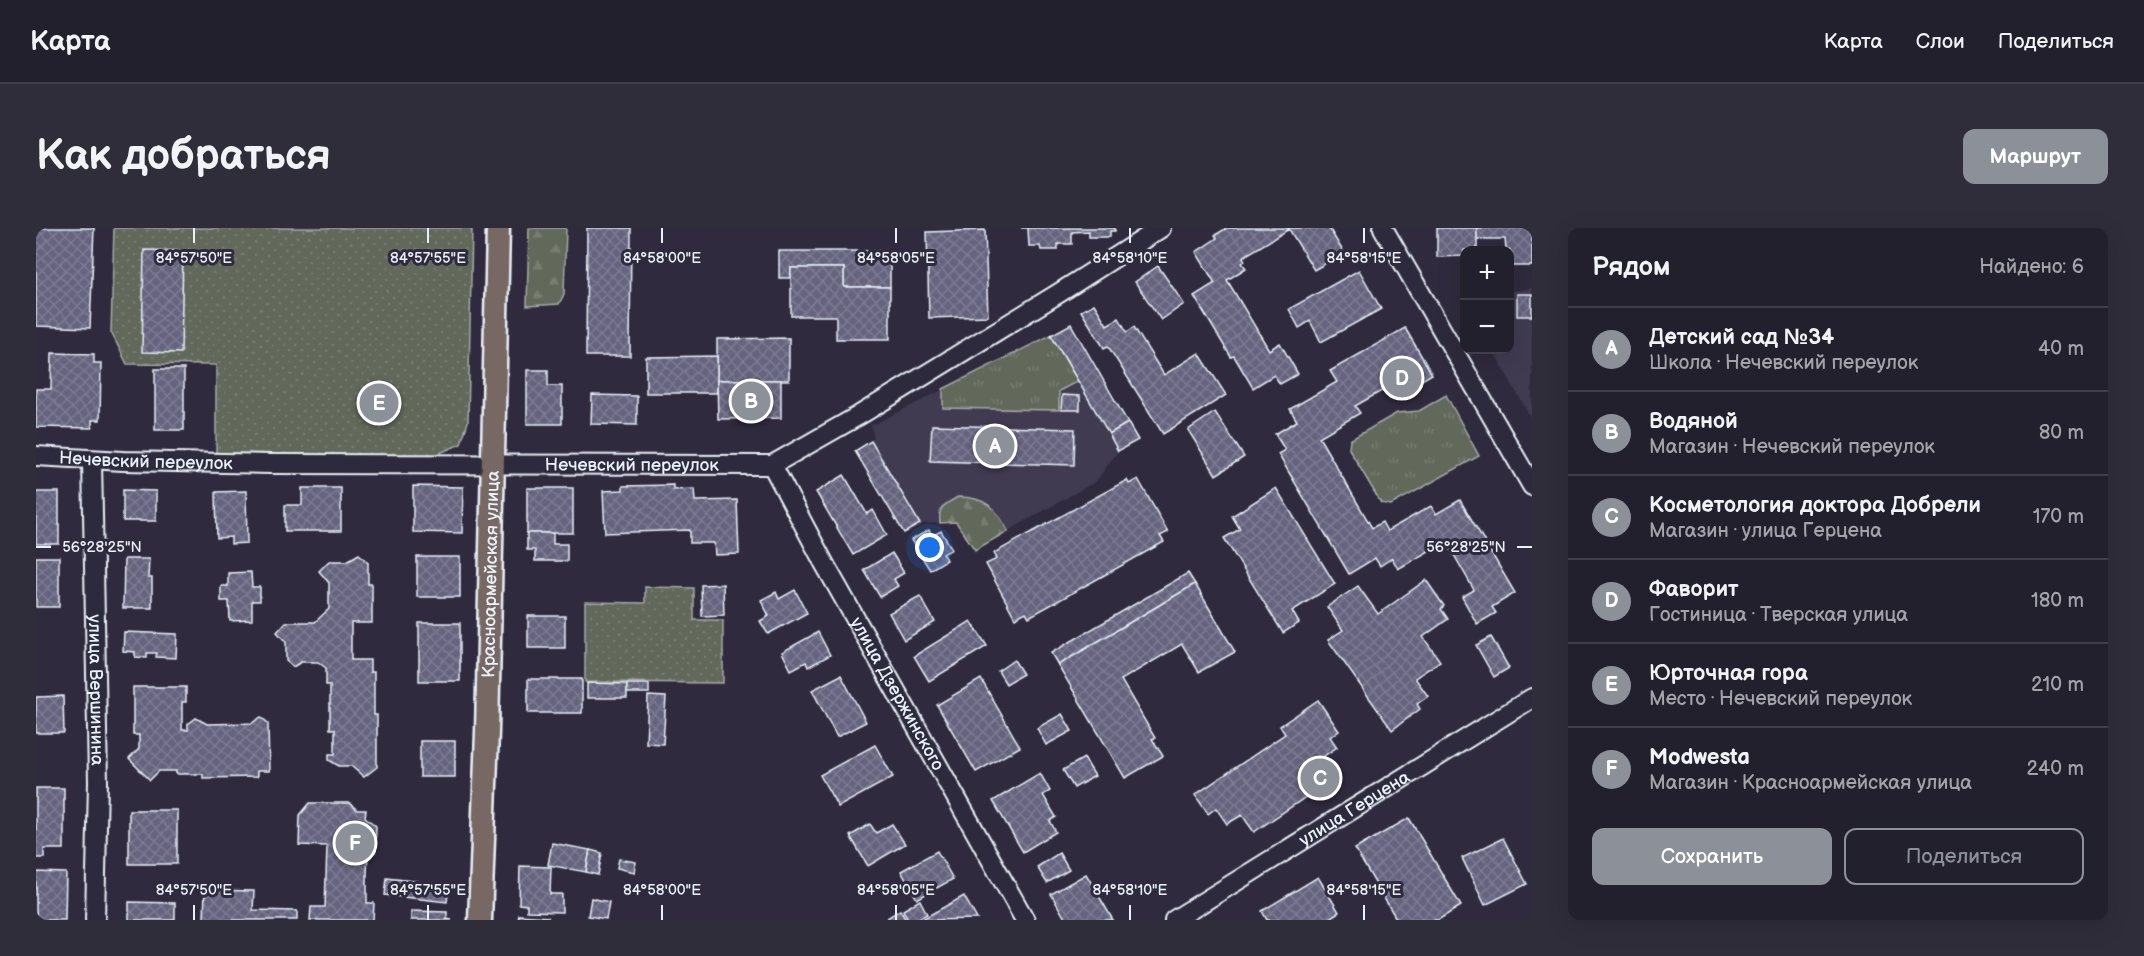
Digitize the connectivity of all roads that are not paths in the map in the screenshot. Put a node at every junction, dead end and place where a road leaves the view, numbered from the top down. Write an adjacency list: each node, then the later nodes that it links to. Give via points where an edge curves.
1 (498, 228): 6 (main road, Красноармейская улица)
2 (1161, 228): 7 (street, Нечевский переулок)
3 (1383, 228): 8 (street)
4 (36, 456): 5 (street, Нечевский переулок)
5 (92, 460): 6 (street, Нечевский переулок); 10 (street, улица Вершинина, via 98,782)
6 (494, 464): 7 (street, Нечевский переулок); 11 (main road, Красноармейская улица)
7 (772, 465): 12 (street, улица Дзержинского)
8 (1532, 486)
9 (1532, 698): 13 (street, улица Герцена)
10 (94, 920)
11 (480, 920)
12 (1025, 920)
13 (1174, 920)

